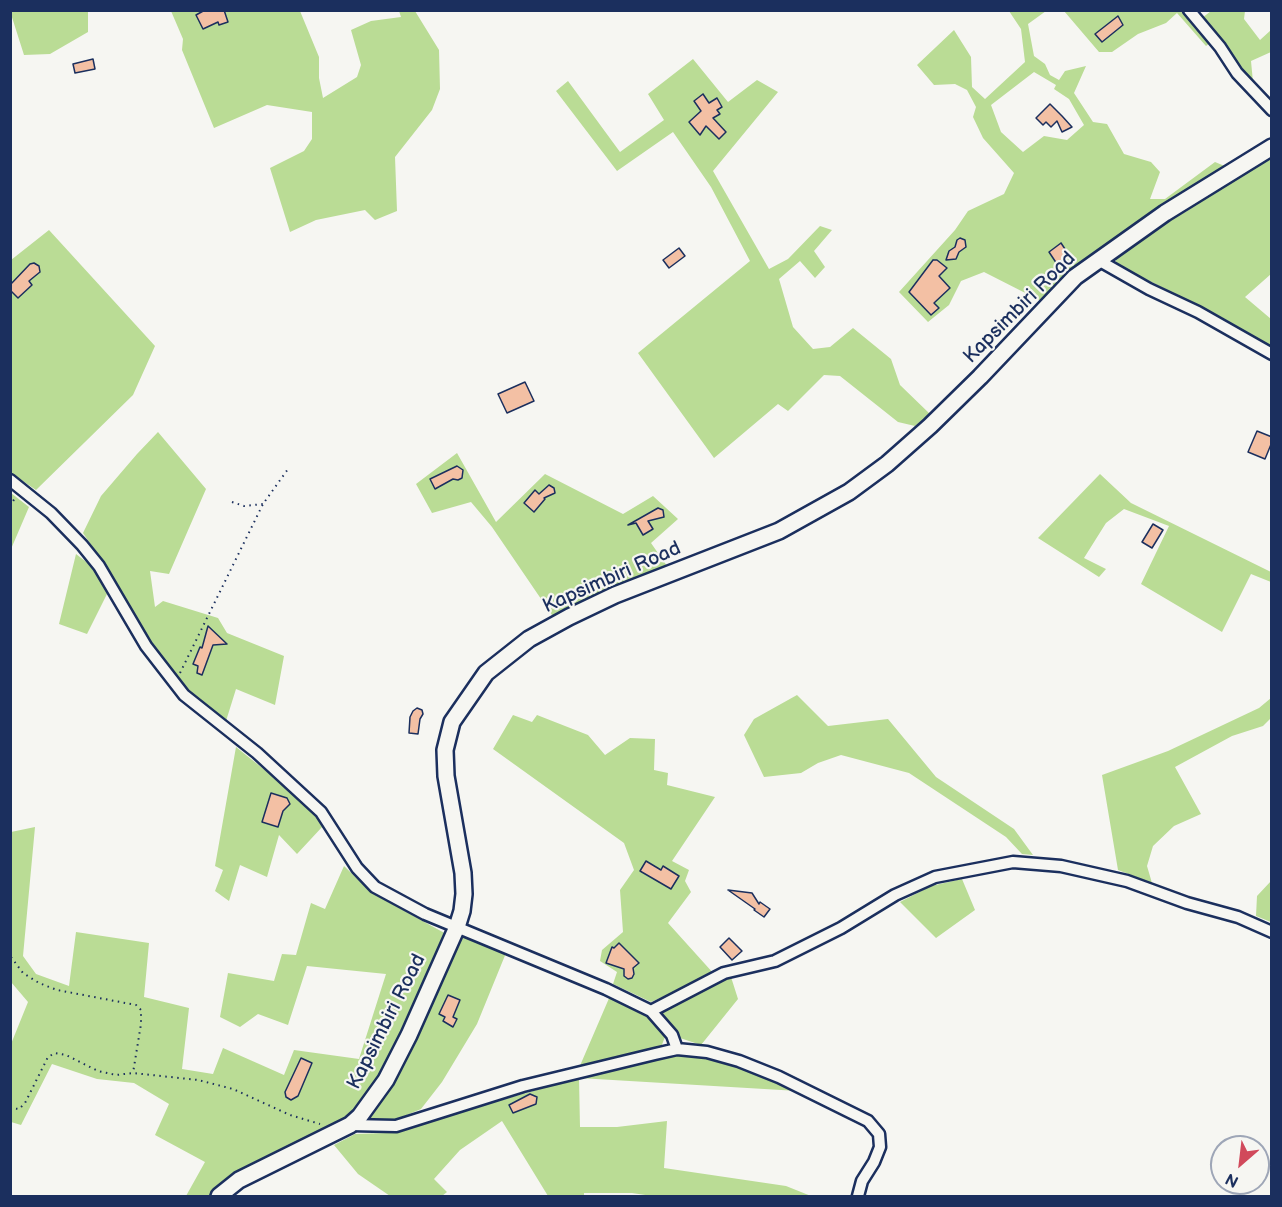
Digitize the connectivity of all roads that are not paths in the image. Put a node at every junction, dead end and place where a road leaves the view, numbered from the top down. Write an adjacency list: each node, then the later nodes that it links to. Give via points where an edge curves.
1 (1189, 10): 2 (street, via 1237,73)
2 (1272, 110)
3 (1272, 147): 4 (street, Kapsimbiri Road)
4 (1098, 260): 5 (street); 7 (street, Kapsimbiri Road, via 1075,277 930,426 849,492 779,531 569,617 530,639 486,673 452,722 445,750 464,873)
5 (1272, 354)
6 (10, 480): 7 (street, via 51,513 99,566 146,646 184,695 257,753 321,812 357,868 375,887)
7 (457, 927): 9 (street); 11 (street, Kapsimbiri Road, via 386,1080)
8 (1272, 932): 9 (street, via 1127,881 1061,866 1013,862 935,877 775,961 724,974)
9 (651, 1011): 10 (street, via 672,1035)
10 (677, 1049): 11 (street, via 523,1086 396,1126); 13 (street, via 739,1061 868,1121 879,1134 880,1147)
11 (350, 1125): 12 (street, Kapsimbiri Road, via 239,1180)
12 (219, 1197)
13 (858, 1197)

